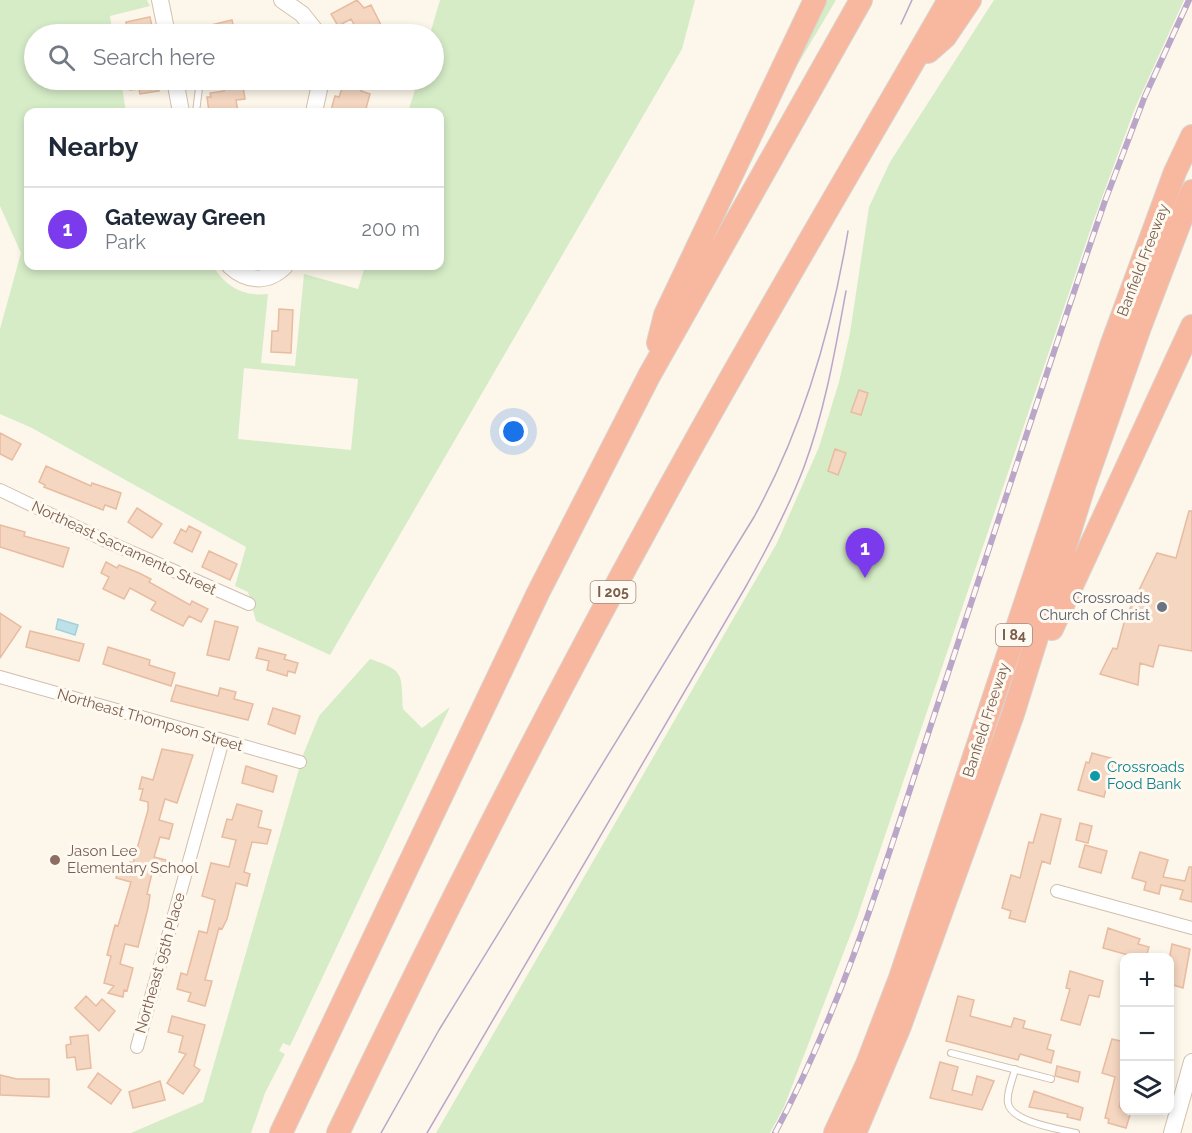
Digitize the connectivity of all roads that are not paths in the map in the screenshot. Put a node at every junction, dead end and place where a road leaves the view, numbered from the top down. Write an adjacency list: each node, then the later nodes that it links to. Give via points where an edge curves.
1 (160, 0): 7 (street)
2 (282, 0): 8 (street)
3 (814, 0): 21 (highway, via 665,315)
4 (861, 0): 21 (highway)
5 (949, 0): 9 (highway, I 205)
6 (970, 0): 9 (highway, via 945,37)
7 (165, 24)
8 (310, 24)
9 (913, 65): 36 (highway, I 205, via 758,329 627,565 444,915)
10 (177, 90): 13 (street)
11 (199, 90): 14 (lane)
12 (319, 90): 15 (street)
13 (180, 108)
14 (196, 108)
15 (315, 108)
16 (1192, 136): 37 (highway, Banfield Freeway / I 84, via 1175,172 1108,356 900,978)
17 (1192, 191): 25 (highway, Banfield Freeway / I 84, via 1085,483)
18 (235, 270): 19 (street, via 255,279)
19 (279, 270)
20 (1192, 326): 25 (highway)
21 (649, 376): 35 (highway, via 509,650)
22 (0, 490): 23 (street, Northeast Sacramento Street)
23 (249, 604)
24 (0, 677): 26 (street, Northeast Thompson Street)
25 (1013, 714): 38 (highway, Banfield Freeway / I 84, via 904,1015)
26 (224, 740): 27 (street, Northeast Thompson Street); 30 (street, Northeast 95th Place)
27 (300, 762)
28 (1057, 891): 29 (street)
29 (1192, 928)
30 (137, 1047)
31 (951, 1053): 33 (lane)
32 (1192, 1062): 40 (street)
33 (1015, 1070): 34 (lane); 39 (lane, via 1007,1100 1010,1109 1027,1120)
34 (1051, 1079)
35 (281, 1133)
36 (338, 1133)
37 (835, 1133)
38 (855, 1133)
39 (1076, 1133)
40 (1172, 1133)

